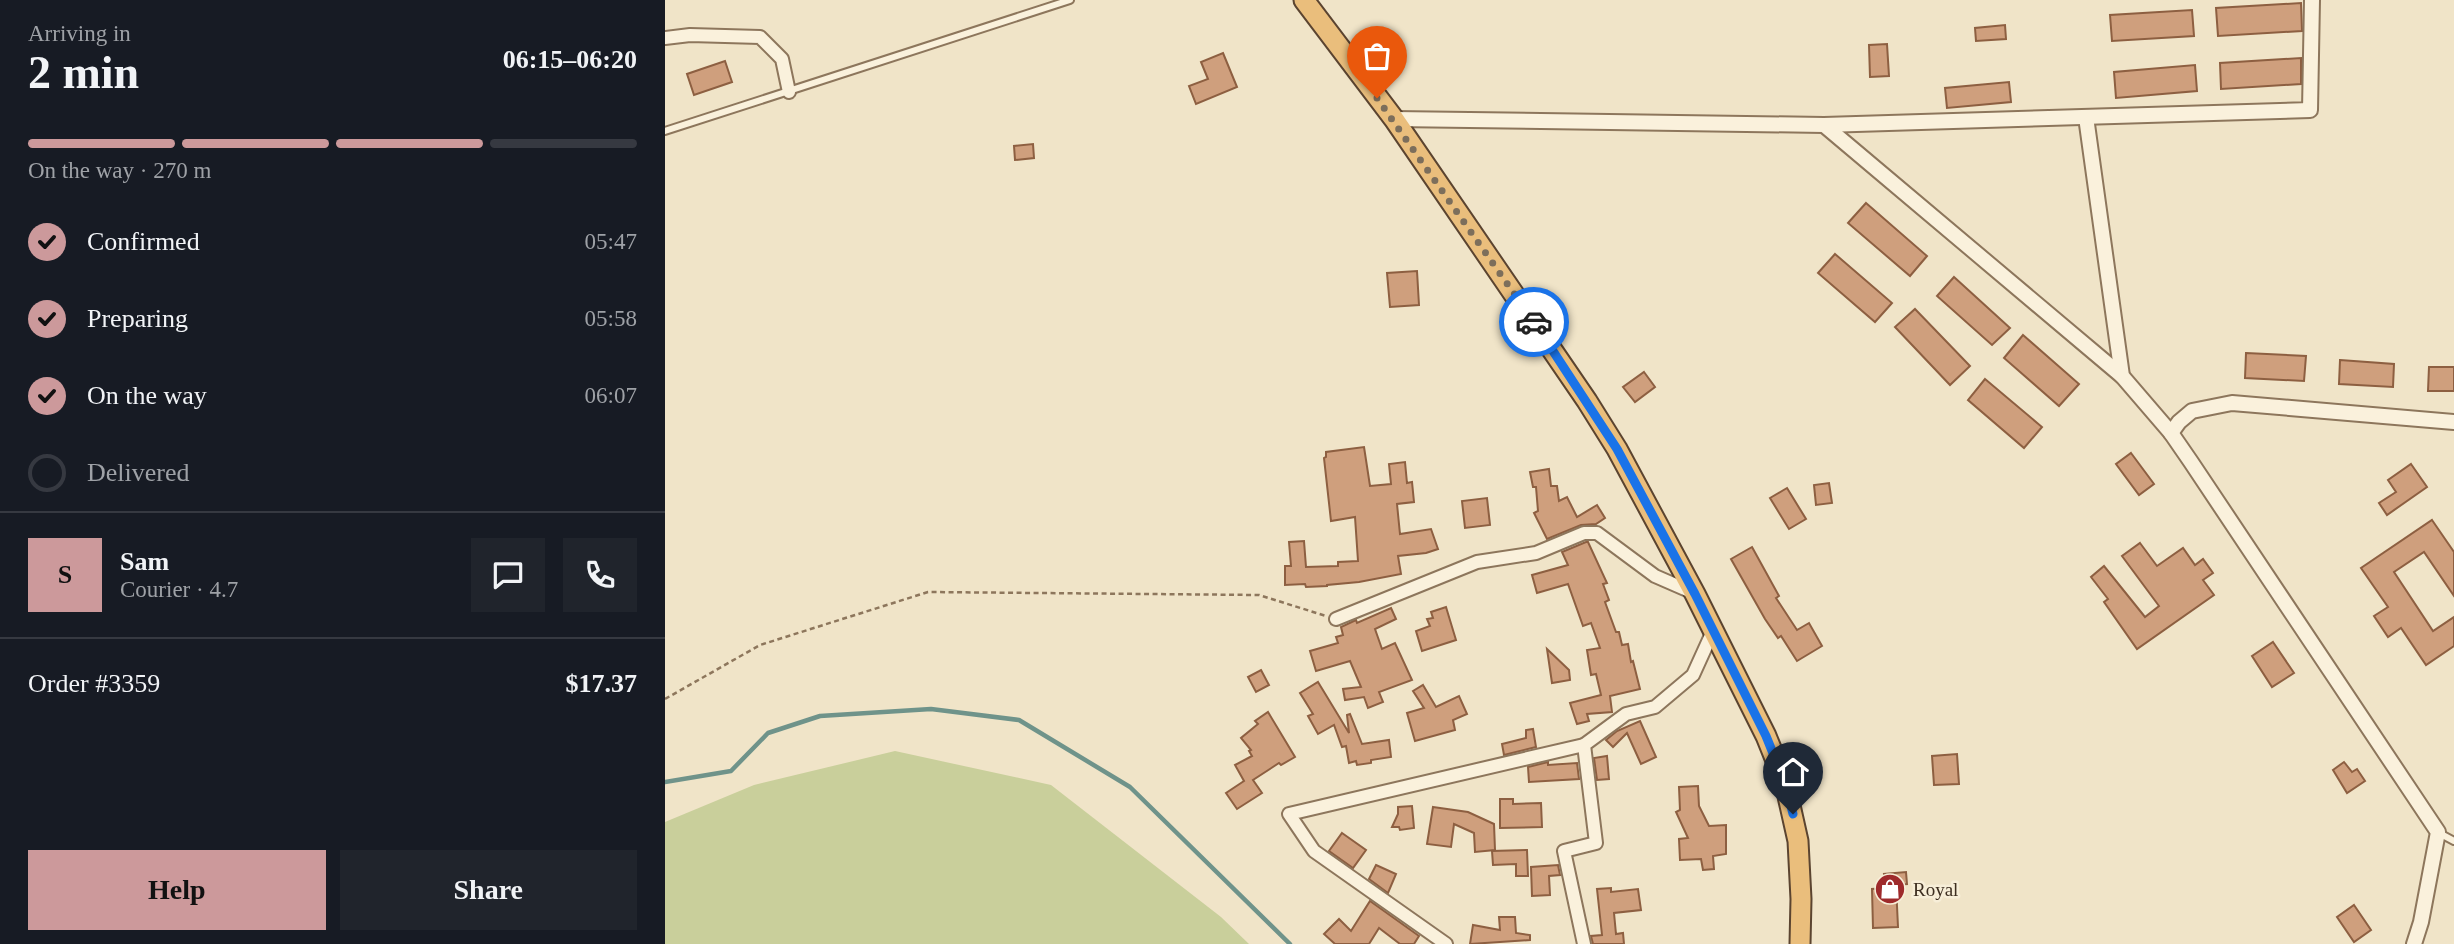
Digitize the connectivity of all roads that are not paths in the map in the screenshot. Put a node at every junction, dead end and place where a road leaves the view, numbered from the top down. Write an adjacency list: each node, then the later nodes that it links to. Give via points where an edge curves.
1 (1070, 0): 5 (lane)
2 (1304, 0): 7 (highway)
3 (2312, 0): 6 (street, via 2310,110)
4 (665, 38): 5 (street, via 760,37 782,58)
5 (789, 92): 9 (lane)
6 (2087, 117): 8 (street); 10 (street)
7 (1394, 119): 8 (street); 13 (highway, via 1587,401)
8 (1823, 125): 10 (street)
9 (665, 131)
10 (2122, 376): 12 (street)
11 (2454, 422): 12 (street, via 2232,403 2192,411)
12 (2171, 433): 17 (street)
13 (1695, 594): 14 (street, via 1655,576 1597,533 1584,533 1536,553 1477,562); 15 (highway)
14 (1336, 619)
15 (1713, 631): 16 (street, via 1693,675 1655,707 1626,714); 21 (highway, via 1785,783 1798,841)
16 (1584, 745): 19 (street, via 1289,814 1314,851); 20 (street, via 1596,843 1564,851)
17 (2438, 832): 18 (lane); 22 (street)
18 (2454, 841)
19 (1445, 944)
20 (1584, 944)
21 (1800, 944)
22 (2414, 944)

